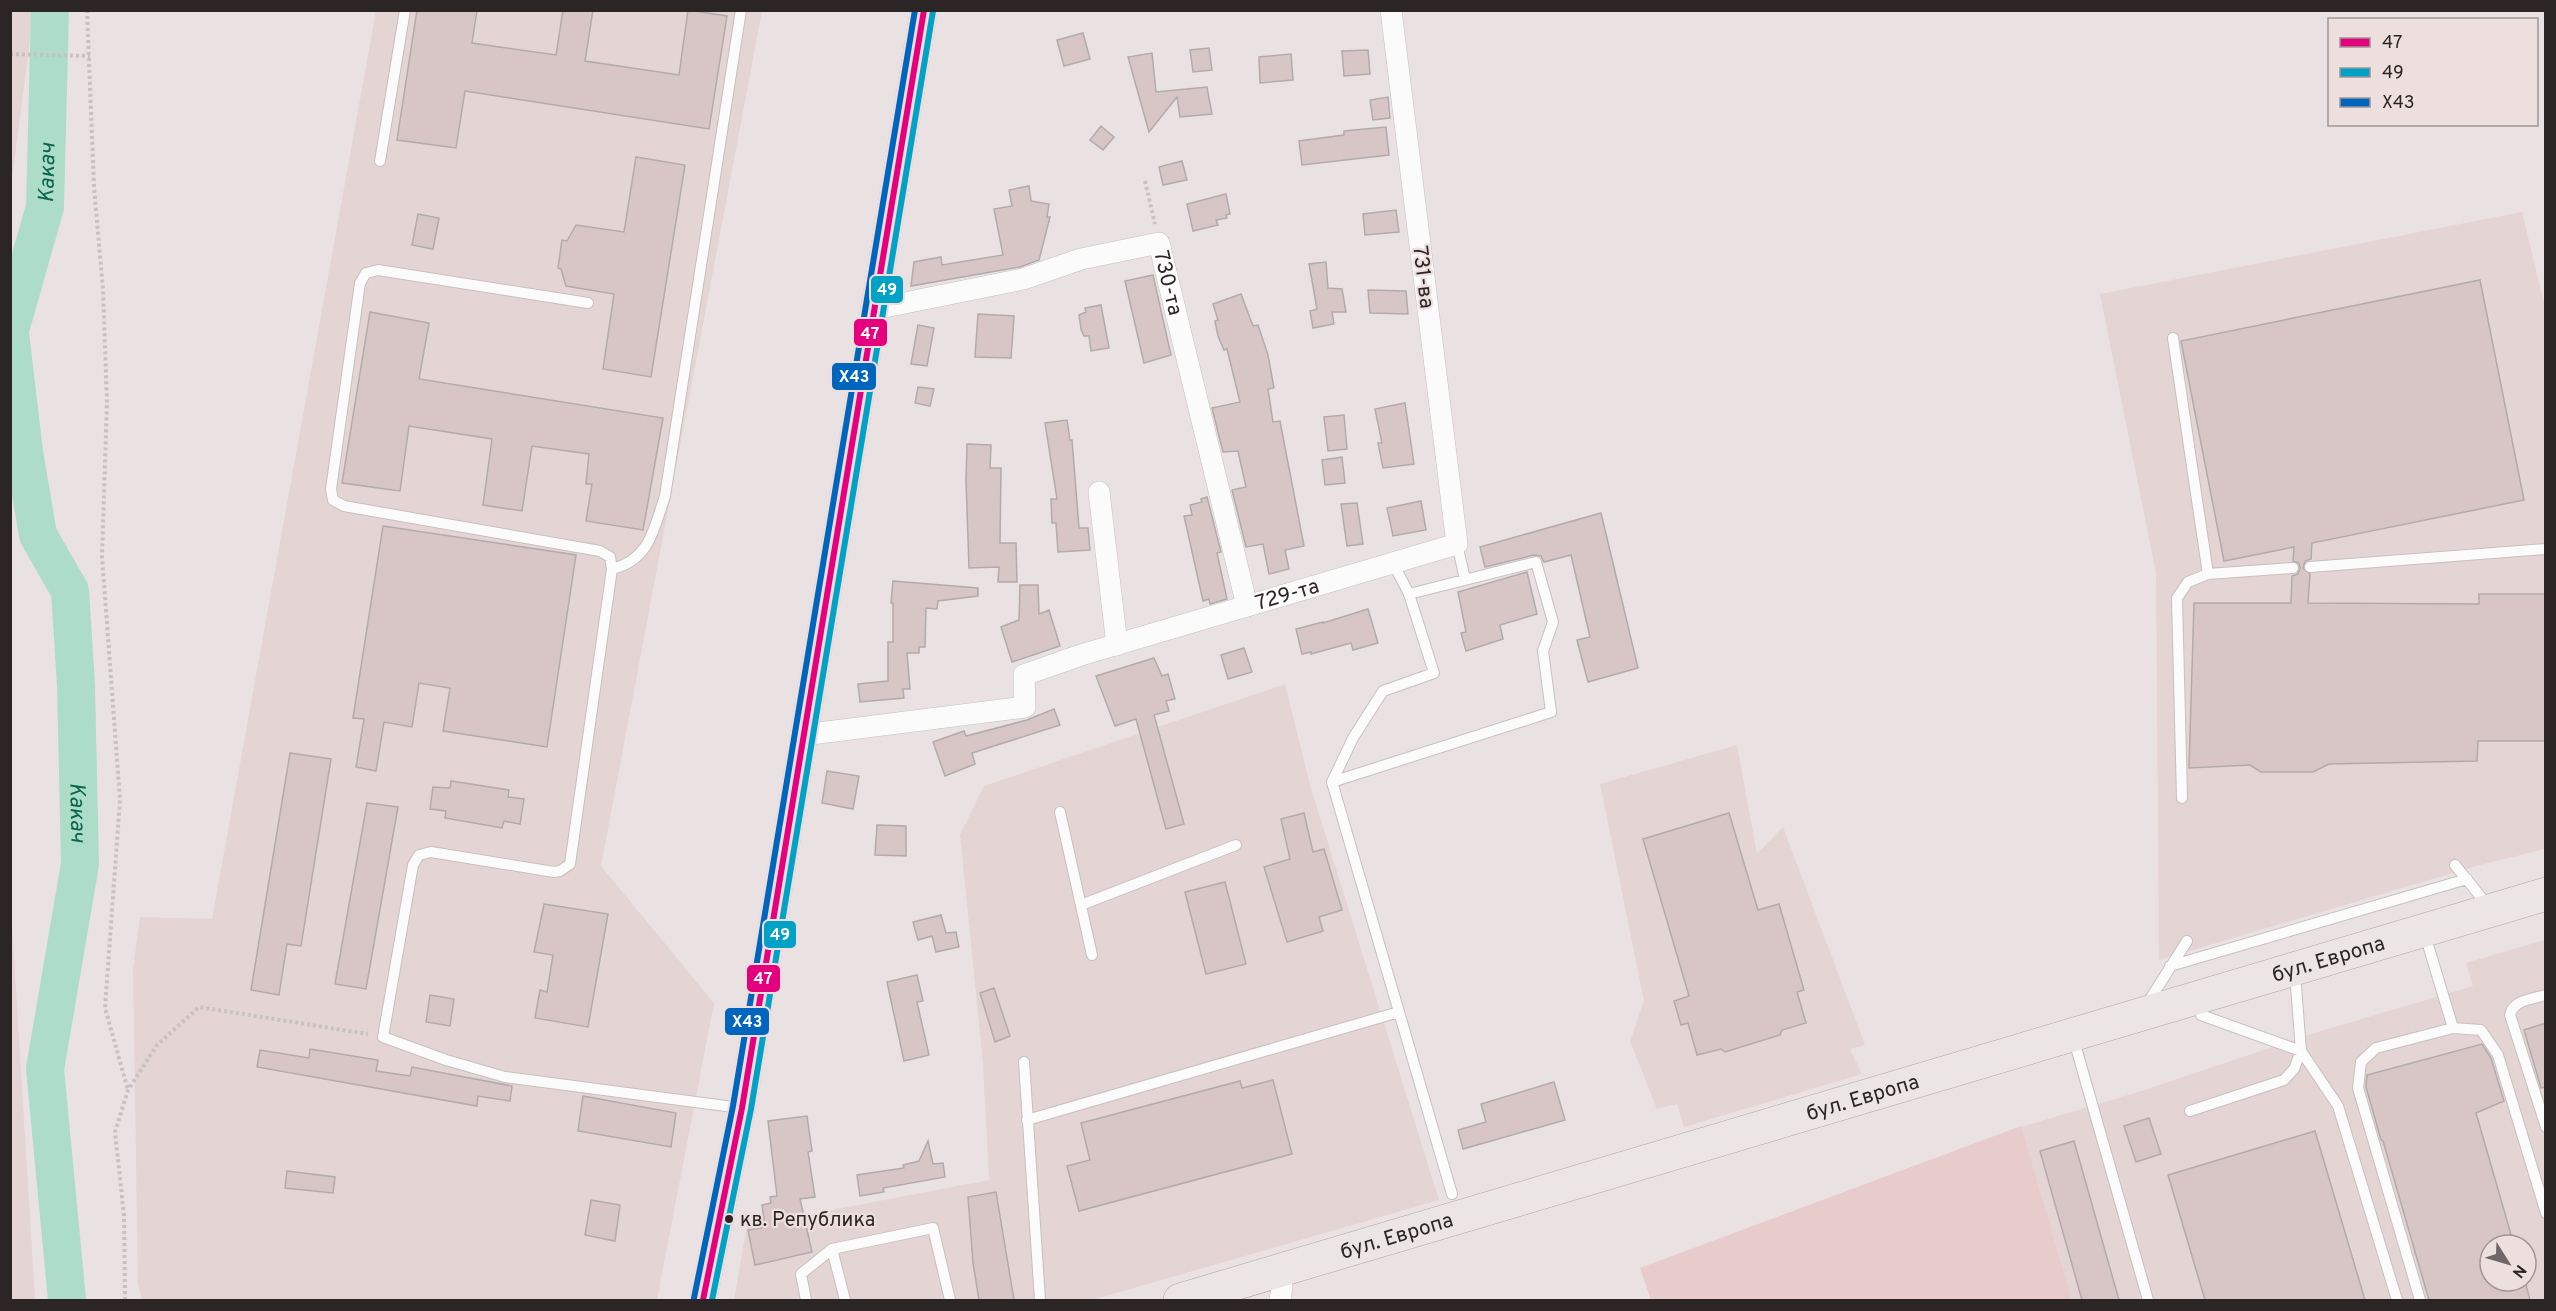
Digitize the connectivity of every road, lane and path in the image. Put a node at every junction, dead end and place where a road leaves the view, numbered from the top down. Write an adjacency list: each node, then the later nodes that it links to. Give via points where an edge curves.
1 (87, 10): 7 (path)
2 (405, 10): 8 (lane)
3 (741, 10): 20 (lane, via 665,496 650,542 627,565)
4 (924, 10): 12 (street)
5 (1391, 10): 15 (street, 731-ва)
6 (10, 54): 7 (path)
7 (90, 56): 51 (path, via 107,403 102,556 120,800 105,1008)
8 (380, 160)
9 (1145, 180): 10 (path)
10 (1159, 243): 12 (street, 730-та, via 1081,259 1023,279); 24 (street, 730-та)
11 (588, 303): 20 (lane, via 378,270 366,273 360,283 331,495 344,507 600,551 610,557)
12 (875, 309): 26 (street)
13 (2173, 338): 21 (lane)
14 (1099, 492): 25 (street)
15 (1457, 544): 17 (street, 729-та); 22 (lane)
16 (2546, 549): 18 (lane)
17 (1393, 563): 23 (lane); 24 (street, 729-та)
18 (2310, 567)
19 (2293, 568): 21 (lane)
20 (612, 569): 47 (lane, via 570,864 554,872 431,852 419,855 413,865)
21 (2208, 574): 28 (lane, via 2188,582 2177,598)
22 (1465, 579): 23 (lane); 27 (lane, via 1536,562 1553,622 1543,651 1551,712)
23 (1409, 594): 27 (lane, via 1434,673 1383,691 1353,738)
24 (1247, 606): 25 (street, 729-та)
25 (1117, 645): 26 (street, 729-та, via 1024,675 1025,707)
26 (803, 735): 52 (street)
27 (1332, 782): 43 (lane)
28 (2182, 798)
29 (1060, 813): 34 (lane)
30 (1236, 845): 34 (lane)
31 (2455, 866): 32 (lane)
32 (2467, 879): 35 (lane); 40 (lane)
33 (2546, 894): 35 (main road, бул. Европа)
34 (1081, 905): 39 (lane)
35 (2492, 910): 44 (main road, бул. Европа)
36 (2546, 914): 38 (main road, бул. Европа)
37 (2187, 941): 40 (lane)
38 (2428, 948): 41 (main road, бул. Европа); 46 (lane)
39 (1092, 955)
40 (2170, 966): 44 (lane)
41 (2296, 986): 45 (main road, бул. Европа); 49 (lane)
42 (2546, 995): 55 (lane, via 2517,1004 2511,1015)
43 (1399, 1012): 54 (lane); 56 (lane)
44 (2140, 1015): 66 (main road, бул. Европа)
45 (2201, 1015): 48 (main road, бул. Европа); 49 (lane)
46 (2453, 1028): 57 (lane, via 2481,1030 2498,1054); 70 (lane, via 2376,1048 2361,1062 2358,1088)
47 (383, 1037): 51 (path, via 200,1007 157,1045); 52 (lane, via 505,1077)
48 (2077, 1051): 59 (main road, бул. Европа); 68 (lane)
49 (2301, 1051): 53 (lane, via 2294,1069 2284,1080); 69 (lane, via 2338,1106)
50 (1024, 1062): 54 (lane)
51 (128, 1090): 60 (path, via 115,1132 124,1216)
52 (742, 1108): 61 (street)
53 (2190, 1111)
54 (1027, 1120): 65 (lane)
55 (2546, 1127)
56 (1452, 1194)
57 (2546, 1213)
58 (832, 1249): 62 (lane, via 801,1274); 63 (lane); 64 (lane, via 933,1228)
59 (1281, 1294): 67 (main road, бул. Европа)
60 (125, 1300)
61 (703, 1300)
62 (806, 1300)
63 (845, 1300)
64 (950, 1300)
65 (1040, 1300)
66 (1180, 1300)
67 (1240, 1300)
68 (2148, 1300)
69 (2397, 1300)
70 (2420, 1300)

